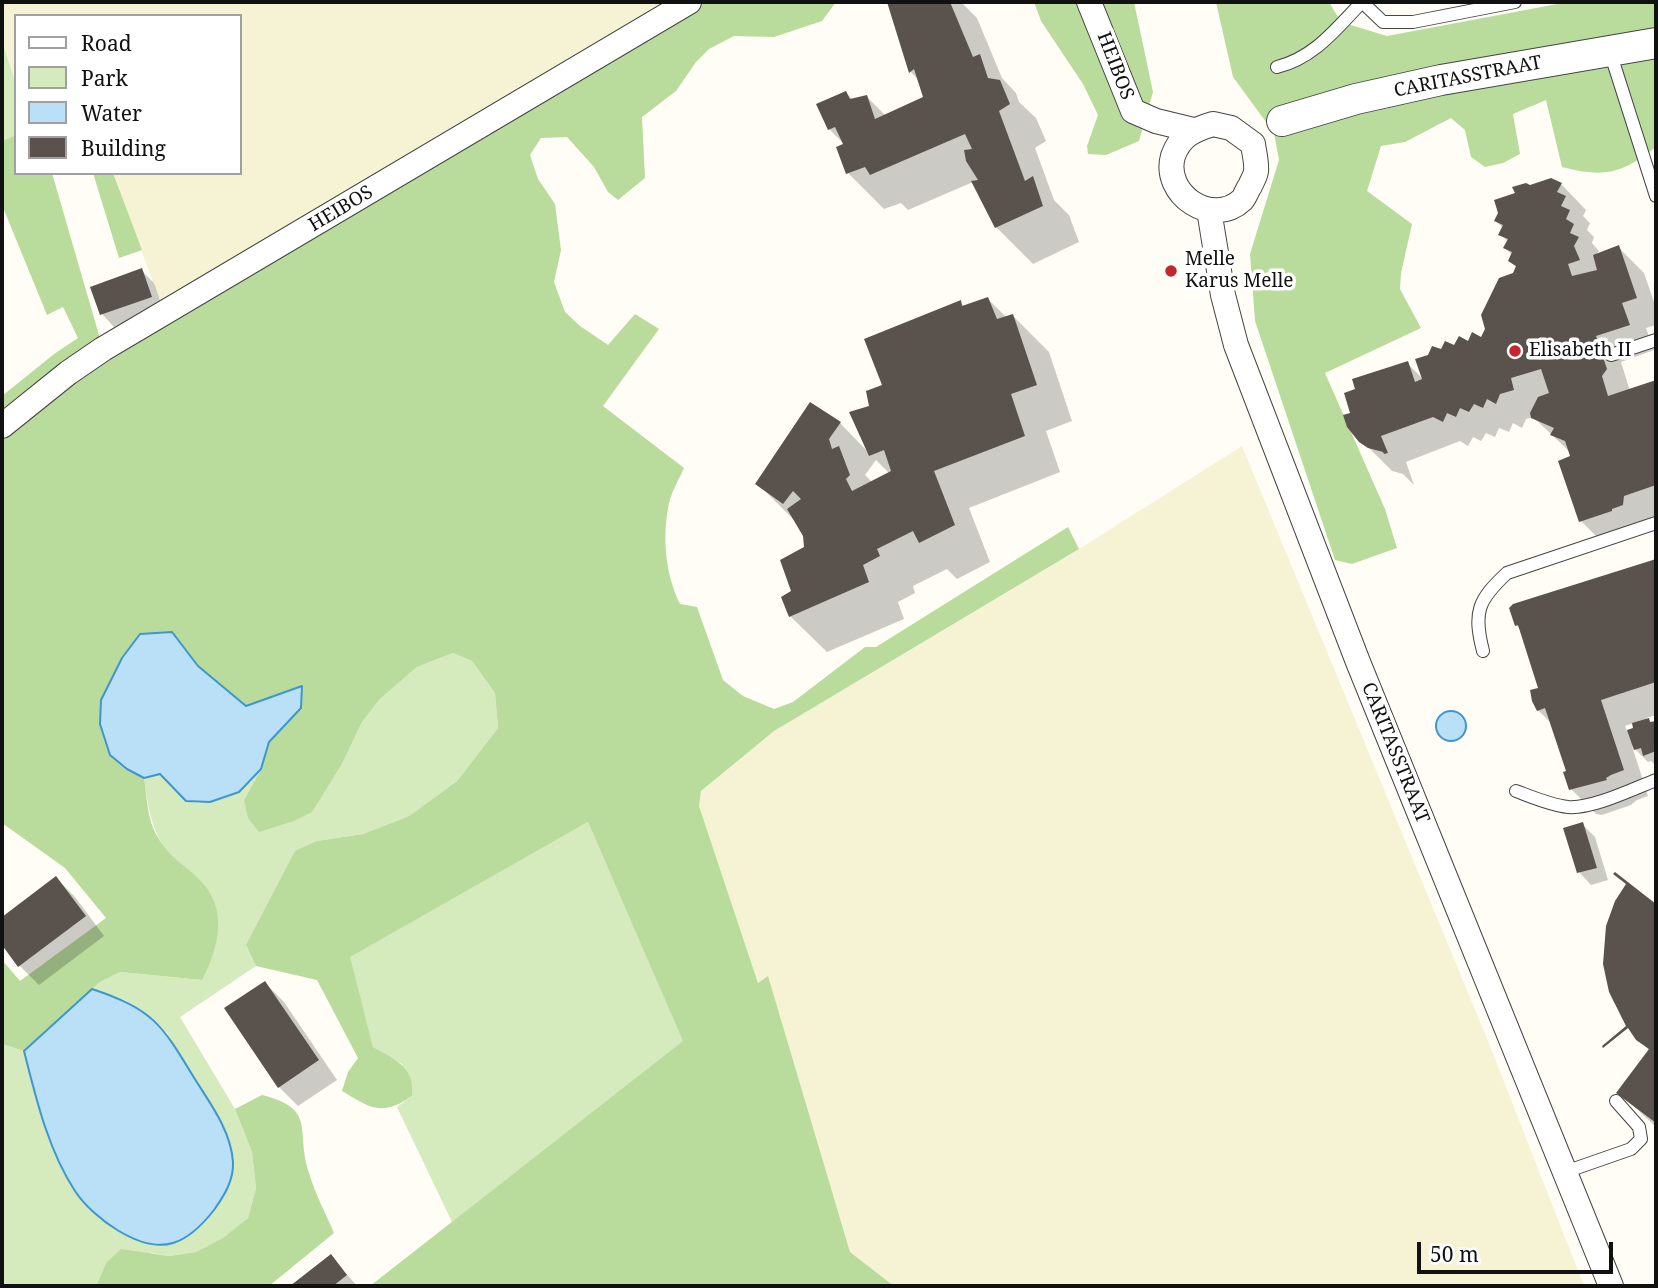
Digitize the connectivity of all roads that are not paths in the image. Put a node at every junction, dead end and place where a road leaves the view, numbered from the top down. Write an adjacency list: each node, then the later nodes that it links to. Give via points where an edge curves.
1 (689, 2): 15 (street, HEIBOS, via 103,349)
2 (1089, 2): 9 (street, HEIBOS, via 1133,111)
3 (1362, 2): 4 (lane, via 1383,22 1413,22); 7 (lane, via 1329,38 1297,62)
4 (1515, 2)
5 (1656, 43): 6 (street, CARITASSTRAAT)
6 (1610, 52): 8 (street, CARITASSTRAAT, via 1441,80); 11 (lane)
7 (1277, 67)
8 (1282, 121): 10 (street)
9 (1193, 130): 10 (street, via 1213,124 1231,128); 12 (street, via 1177,145 1171,165 1175,188 1190,203)
10 (1253, 144): 12 (street, via 1256,171 1243,199 1226,209)
11 (1656, 196)
12 (1209, 211): 21 (street, CARITASSTRAAT, via 1236,345)
13 (1656, 340): 14 (lane)
14 (1611, 355)
15 (2, 426)
16 (1656, 523): 17 (lane, via 1507,573 1488,591 1479,612)
17 (1483, 651)
18 (1656, 780): 19 (lane, via 1570,808)
19 (1516, 791)
20 (1616, 1101): 21 (lane, via 1639,1127 1641,1139 1631,1149)
21 (1565, 1172): 22 (street, CARITASSTRAAT)
22 (1611, 1286)

